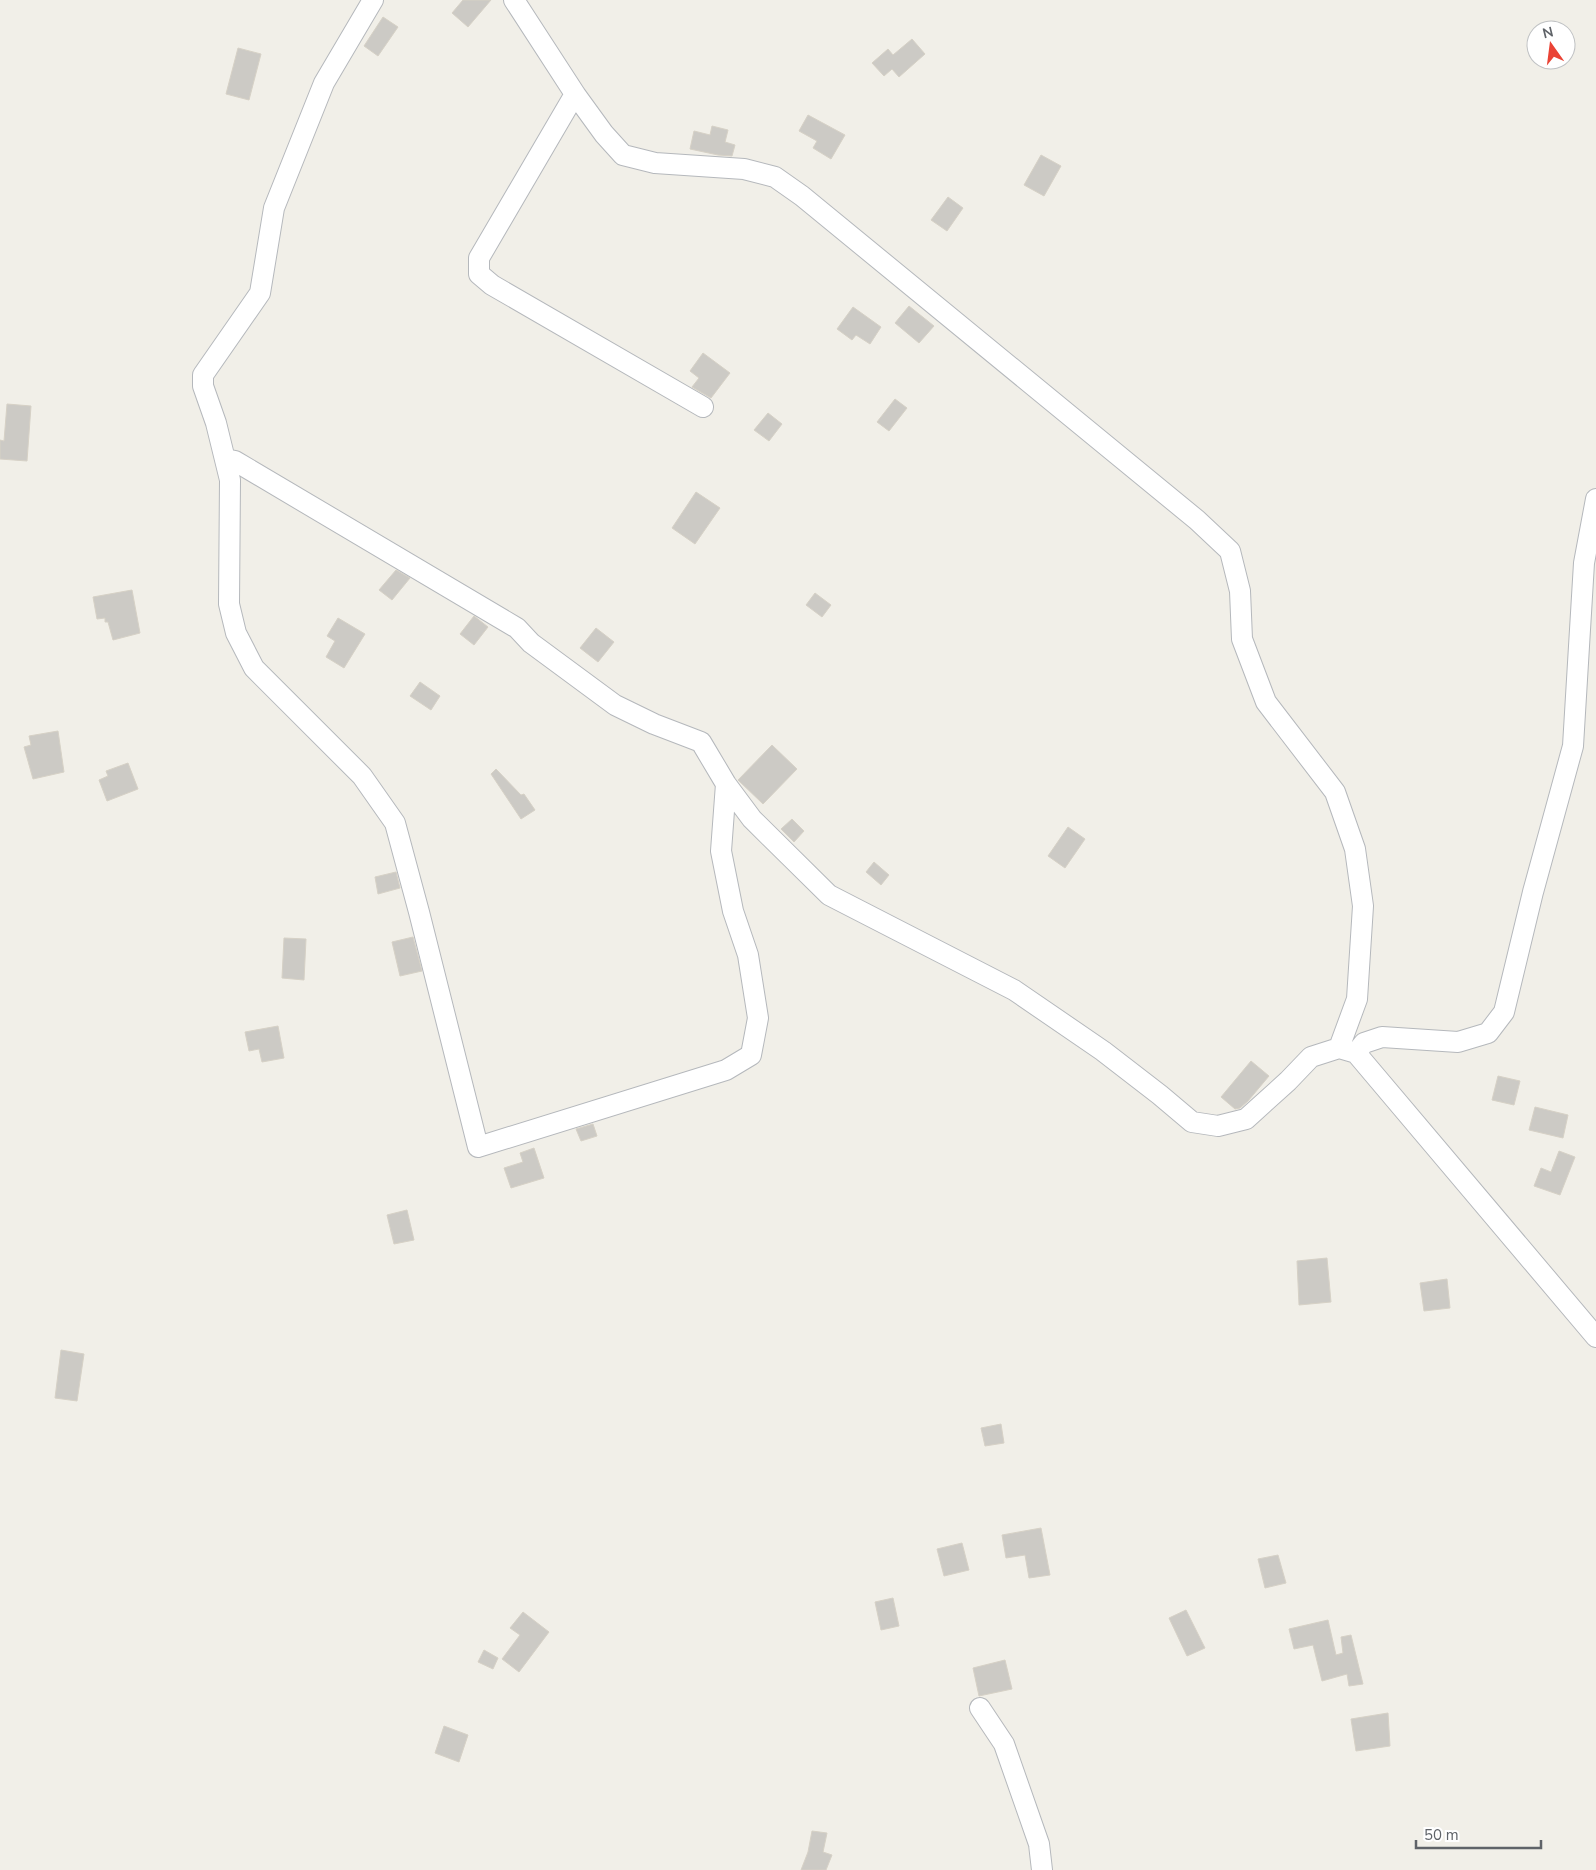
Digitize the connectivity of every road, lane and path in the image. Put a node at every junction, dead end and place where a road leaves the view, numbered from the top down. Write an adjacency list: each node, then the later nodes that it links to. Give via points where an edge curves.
1 (373, 0): 5 (street, via 324,83 274,208 260,293 203,375 203,386)
2 (514, 0): 3 (street)
3 (574, 94): 4 (street, via 479,258 479,274 492,285); 8 (street, via 623,155 655,162 744,169 775,177 1198,520 1230,551 1240,592 1242,639 1266,702 1335,792 1355,849 1363,906 1357,1000)
4 (703, 407)
5 (225, 459): 7 (street, via 235,461 517,628 531,643 615,705 700,742); 7 (street, via 230,480 229,604 236,633 254,668 362,776 395,823 478,1147 726,1070 751,1054 758,1018 748,955 733,911 722,851)
6 (1596, 499): 8 (street, via 1584,563 1574,746 1504,1012 1488,1032 1458,1042 1382,1036)
7 (726, 784): 8 (street, via 752,819 830,895 1014,990 1103,1050 1192,1122 1218,1126 1246,1119 1311,1057)
8 (1347, 1050): 9 (street)
9 (1596, 1336)
10 (980, 1708): 11 (street, via 1004,1744 1038,1844)
11 (1042, 1870)

